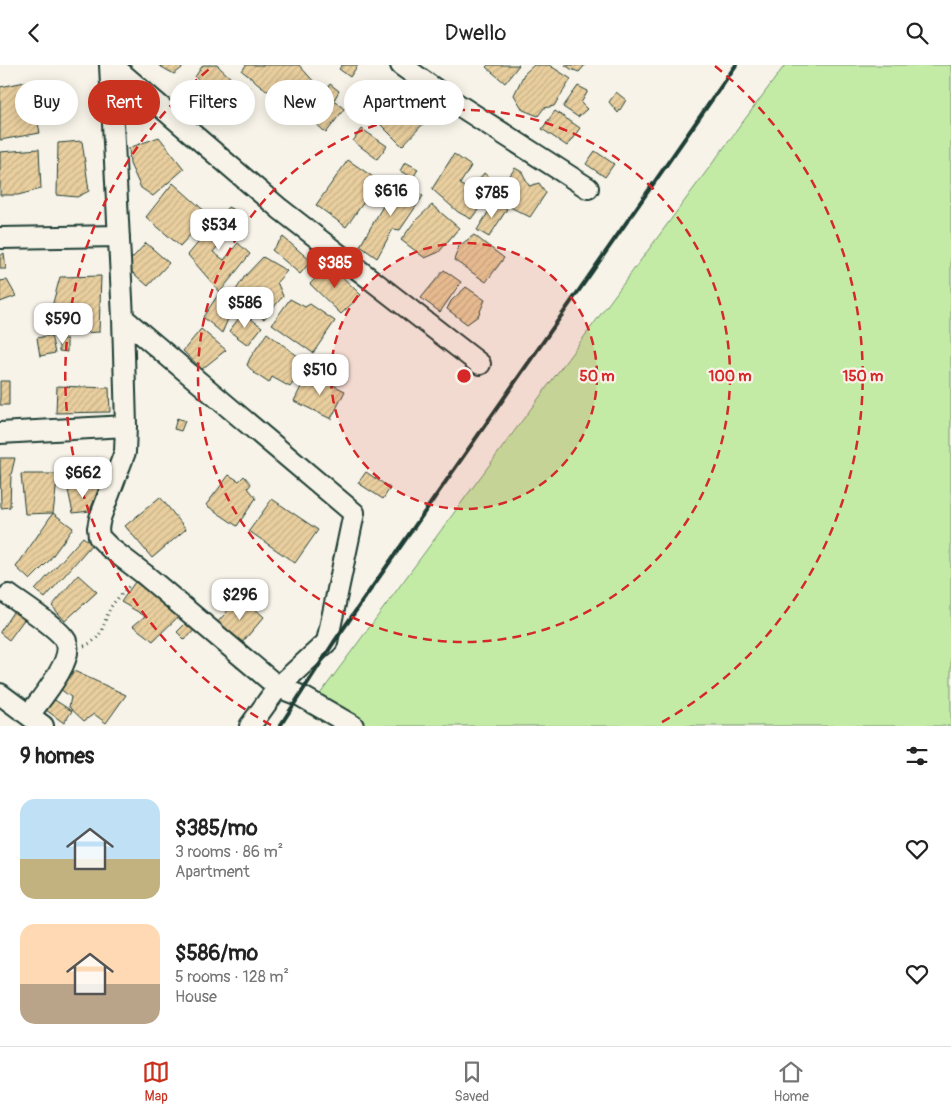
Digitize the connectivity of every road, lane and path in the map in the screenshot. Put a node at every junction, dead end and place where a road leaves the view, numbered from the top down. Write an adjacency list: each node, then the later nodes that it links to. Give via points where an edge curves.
1 (111, 65): 4 (street); 7 (street, via 280,209)
2 (401, 65): 3 (street)
3 (588, 188)
4 (119, 236): 5 (street); 6 (street)
5 (0, 238)
6 (123, 318): 8 (street); 13 (street, via 354,513 326,642)
7 (480, 364)
8 (126, 426): 9 (street); 10 (street, via 125,453 100,519 99,537)
9 (0, 433)
10 (144, 574): 12 (path, via 133,581 111,608 104,628 91,643); 13 (street)
11 (8, 595): 12 (street, via 54,629 66,641)
12 (67, 653): 15 (street)
13 (278, 687): 16 (street); 17 (street, via 301,695)
14 (0, 694): 15 (street)
15 (36, 721)
16 (250, 726)
17 (353, 726)

